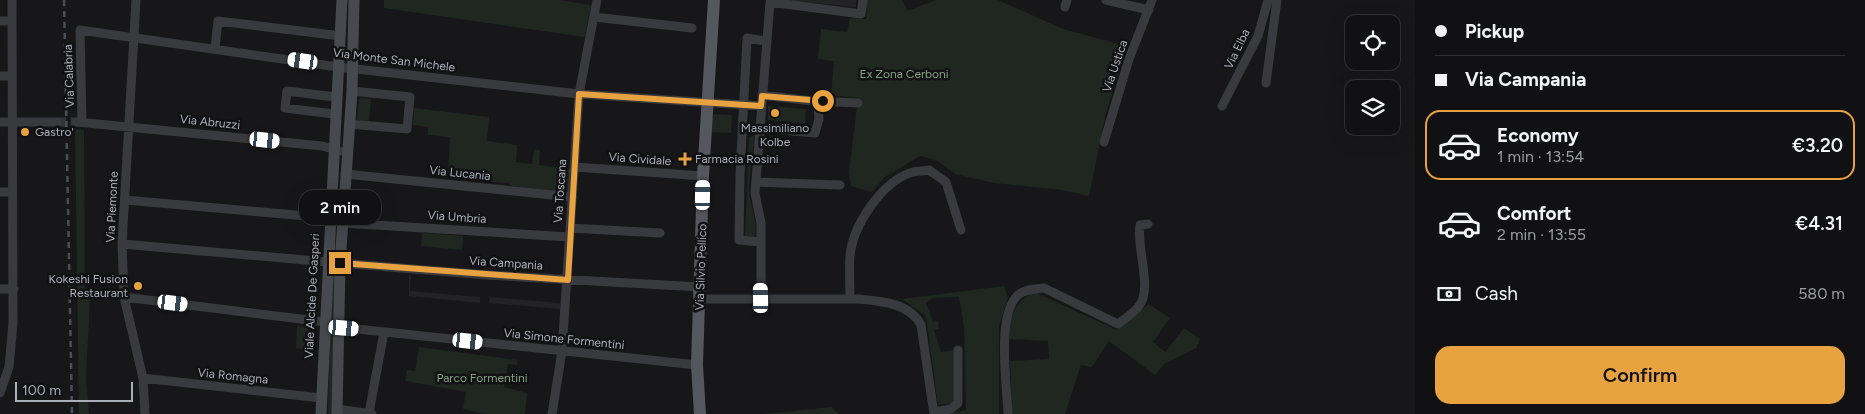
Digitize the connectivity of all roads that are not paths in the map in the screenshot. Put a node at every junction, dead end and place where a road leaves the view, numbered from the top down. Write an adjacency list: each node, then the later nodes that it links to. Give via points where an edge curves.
1 (12, 0): 15 (street)
2 (136, 0): 18 (street, Via Piemonte)
3 (342, 0): 19 (street, Viale Alcide De Gasperi)
4 (354, 0): 23 (street, Viale Alcide De Gasperi)
5 (597, 0): 13 (street, Via Toscana)
6 (714, 0): 32 (main road, Via Silvio Pellico)
7 (863, 0): 20 (street, via 861,14 770,2)
8 (1106, 0): 12 (street)
9 (1152, 0): 12 (street, Via Ustica)
10 (1268, 0): 36 (street, Via Elba, via 1258,36)
11 (1277, 0): 26 (street)
12 (1149, 10): 45 (street, Via Ustica, via 1129,59)
13 (594, 17): 16 (street); 28 (street, Via Toscana)
14 (0, 21): 15 (street)
15 (12, 21): 25 (street)
16 (692, 28)
17 (80, 30): 18 (street, Via Monte San Michele); 41 (street, Via Calabria)
18 (134, 36): 21 (street, Via Monte San Michele); 43 (street, Via Piemonte)
19 (341, 36): 21 (street, via 218,21); 22 (street, Viale Alcide De Gasperi)
20 (766, 41): 29 (street); 34 (street, via 748,38)
21 (215, 48): 22 (street, Via Monte San Michele)
22 (338, 66): 23 (street, Via Monte San Michele); 30 (street, Viale Alcide De Gasperi)
23 (352, 68): 27 (street, Viale Alcide De Gasperi); 28 (street, Via Monte San Michele)
24 (0, 76): 25 (street)
25 (12, 76): 39 (street)
26 (1266, 83)
27 (352, 91): 42 (street, Viale Alcide De Gasperi); 42 (street, via 410,97 407,129)
28 (579, 94): 32 (street, Via Monte San Michele); 48 (street, Via Toscana)
29 (762, 96): 31 (street); 35 (street)
30 (335, 97): 37 (street, Viale Alcide De Gasperi); 37 (street, via 287,91 285,108)
31 (812, 101): 33 (street); 44 (street, via 818,104 819,120 815,133)
32 (707, 103): 34 (street, Via Monte San Michele); 50 (main road, Via Silvio Pellico)
33 (858, 103)
34 (743, 105): 35 (street, Via Monte San Michele); 63 (street, via 739,240)
35 (761, 106): 44 (street)
36 (1222, 106)
37 (334, 114): 46 (street, Viale Alcide De Gasperi)
38 (0, 122): 39 (street)
39 (13, 122): 40 (street); 54 (street)
40 (57, 122)
41 (79, 122): 43 (street, Via Abruzzi)
42 (349, 124): 47 (street, Viale Alcide De Gasperi)
43 (130, 126): 46 (street, Via Abruzzi, via 322,146); 56 (street, Via Piemonte)
44 (759, 128): 51 (street)
45 (1104, 142)
46 (332, 150): 47 (street, Via Abruzzi); 57 (street, Viale Alcide De Gasperi)
47 (347, 152): 49 (street, Viale Alcide De Gasperi)
48 (575, 167): 50 (street, Via Cividale); 55 (street, Via Toscana)
49 (346, 174): 55 (street, Via Lucania); 58 (street, Viale Alcide De Gasperi)
50 (703, 176): 69 (main road, Via Silvio Pellico)
51 (756, 182): 52 (street); 63 (street)
52 (840, 185)
53 (0, 192): 54 (street)
54 (11, 192): 68 (street)
55 (573, 197): 61 (street, Via Toscana)
56 (126, 200): 57 (street); 64 (street, Via Piemonte)
57 (329, 218): 65 (street, Viale Alcide De Gasperi)
58 (342, 222): 61 (street, Via Umbria); 65 (street, Viale Alcide De Gasperi)
59 (1148, 224): 89 (street, via 1140,224 1138,234 1145,290 1140,306 1118,324 1044,288 1031,289 1018,296 1009,311 1005,331)
60 (961, 230): 72 (street, via 946,182 929,170 913,172 891,185 863,215 853,242)
61 (570, 233): 62 (street, Via Umbria); 66 (street, Via Toscana)
62 (660, 233)
63 (760, 242): 71 (street)
64 (122, 244): 65 (street, Via Campania); 70 (street, Via Piemonte)
65 (334, 262): 66 (street, Via Campania); 73 (street, Viale Alcide De Gasperi); 74 (street, Viale Alcide De Gasperi)
66 (568, 280): 69 (street, Via Campania); 77 (street, Via Toscana)
67 (0, 289): 68 (street)
68 (14, 289): 80 (street, via 9,367)
69 (700, 293): 71 (street, Via Campania); 78 (main road, Via Silvio Pellico)
70 (124, 297): 73 (street); 79 (street, Via Piemonte)
71 (761, 298): 72 (street, Via Campania)
72 (850, 299): 83 (street, Via Campania, via 892,305 909,311 917,318 922,329)
73 (325, 322): 81 (street, Viale Alcide De Gasperi)
74 (338, 327): 75 (street, Via Simone Formentini); 82 (street, Viale Alcide De Gasperi)
75 (384, 332): 77 (street, Via Simone Formentini); 86 (street)
76 (958, 350): 83 (street, via 958,402 951,409)
77 (562, 351): 78 (street, Via Simone Formentini); 87 (street, Via Toscana)
78 (698, 365): 88 (main road, Via Silvio Pellico)
79 (143, 378): 81 (street, Via Romagna); 84 (street, Via Piemonte)
80 (0, 393)
81 (321, 398): 85 (street, Viale Alcide De Gasperi)
82 (337, 412): 86 (street)
83 (934, 413)
84 (145, 414)
85 (321, 414)
86 (371, 414)
87 (552, 414)
88 (700, 414)
89 (1008, 414)

